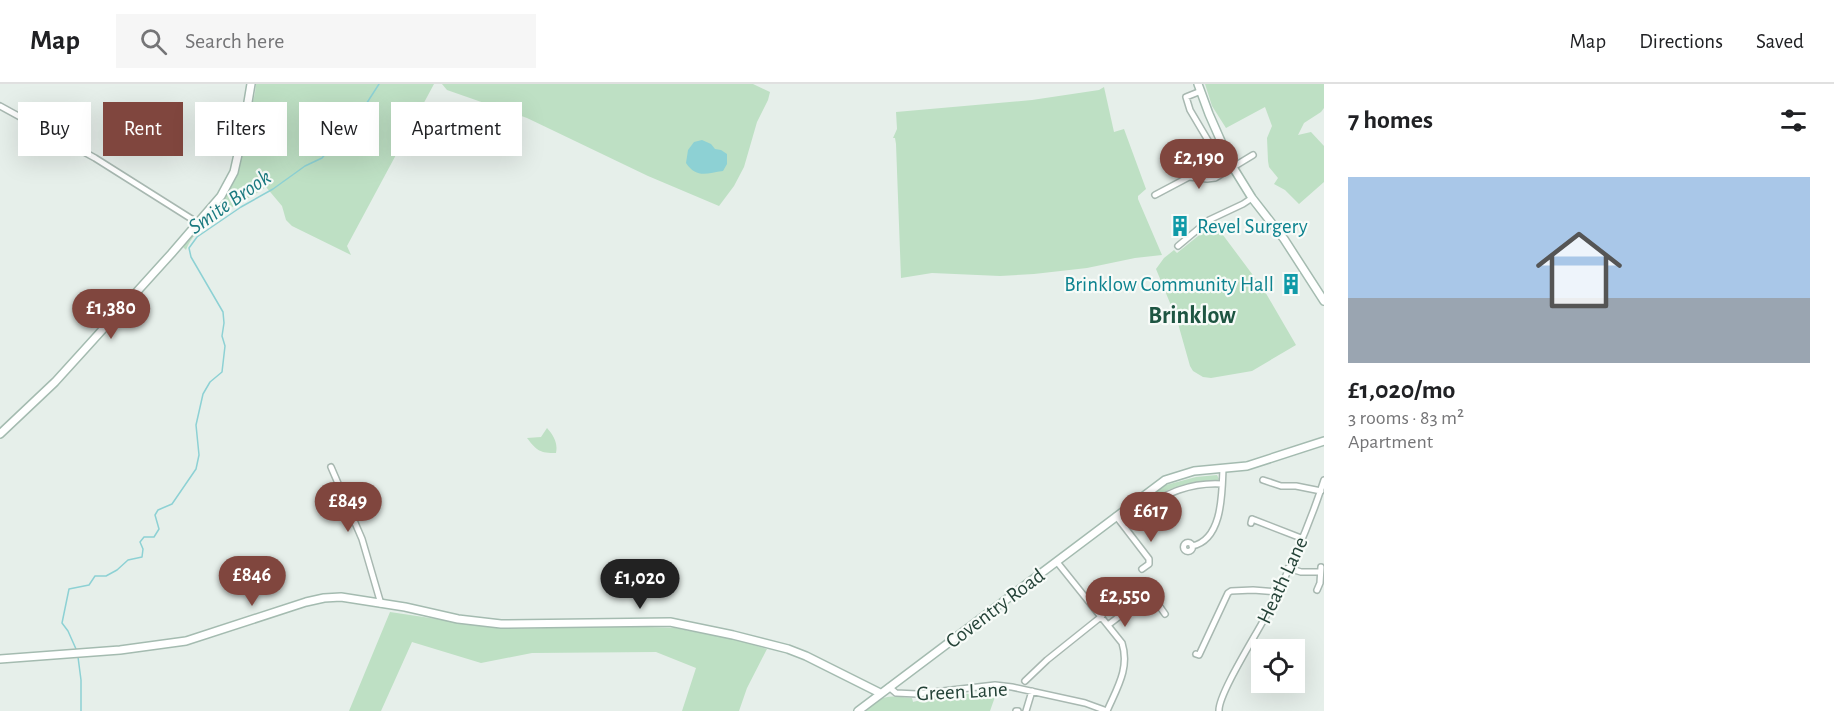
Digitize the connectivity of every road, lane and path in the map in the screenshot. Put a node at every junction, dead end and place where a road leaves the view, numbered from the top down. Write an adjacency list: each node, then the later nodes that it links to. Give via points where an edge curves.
1 (251, 84): 12 (main road, via 234,171 221,196)
2 (1200, 88): 4 (main road); 5 (street, via 1186,97)
3 (0, 106): 12 (street, via 95,158)
4 (1209, 114): 5 (street); 6 (main road)
5 (1196, 120): 7 (street)
6 (1217, 133): 7 (street); 9 (main road)
7 (1206, 138): 9 (street, via 1222,164)
8 (1253, 155): 9 (street)
9 (1232, 166): 10 (street, via 1215,178 1189,177); 11 (main road)
10 (1155, 195)
11 (1252, 198): 13 (street, via 1209,220); 14 (main road)
12 (198, 223): 15 (main road, via 55,382)
13 (1178, 246)
14 (1324, 301)
15 (0, 434)
16 (1324, 441): 18 (main road, Coventry Road, via 1247,466)
17 (331, 467): 35 (street, via 362,539)
18 (1223, 468): 21 (street); 23 (main road, Coventry Road, via 1165,480)
19 (1263, 480): 22 (street)
20 (1324, 480): 22 (street, Heath Lane)
21 (1222, 484): 23 (street, Coventry Road, via 1173,491 1136,510); 27 (street, via 1220,510 1211,532 1204,542)
22 (1321, 490): 26 (street, Heath Lane)
23 (1131, 505): 24 (main road, Coventry Road)
24 (1116, 516): 28 (main road, Coventry Road); 30 (street, via 1149,559)
25 (1251, 523): 26 (street, via 1252,519)
26 (1301, 538): 29 (street, Heath Lane)
27 (1192, 546)
28 (1057, 562): 37 (street); 42 (main road, Coventry Road)
29 (1288, 568): 32 (street, via 1301,572 1321,570); 33 (street, Heath Lane)
30 (1142, 569)
31 (1146, 587): 34 (street)
32 (1317, 590)
33 (1278, 592): 39 (street, via 1228,593 1199,655); 48 (street, Heath Lane, via 1218,706)
34 (1150, 593): 36 (street); 38 (street)
35 (381, 604): 40 (main road, via 324,598 186,641); 44 (main road, via 501,624 669,622 806,656)
36 (1165, 614)
37 (1102, 616): 38 (street); 41 (street)
38 (1108, 625): 47 (street, via 1122,644 1126,660)
39 (1196, 654)
40 (0, 659)
41 (1025, 681)
42 (889, 687): 43 (street, Green Lane, via 896,693 917,694 995,685); 44 (main road, Coventry Road)
43 (1032, 691): 46 (street); 47 (street, Green Lane)
44 (880, 693): 45 (main road, Coventry Road)
45 (858, 711)
46 (1026, 711)
47 (1107, 711)
48 (1219, 711)

